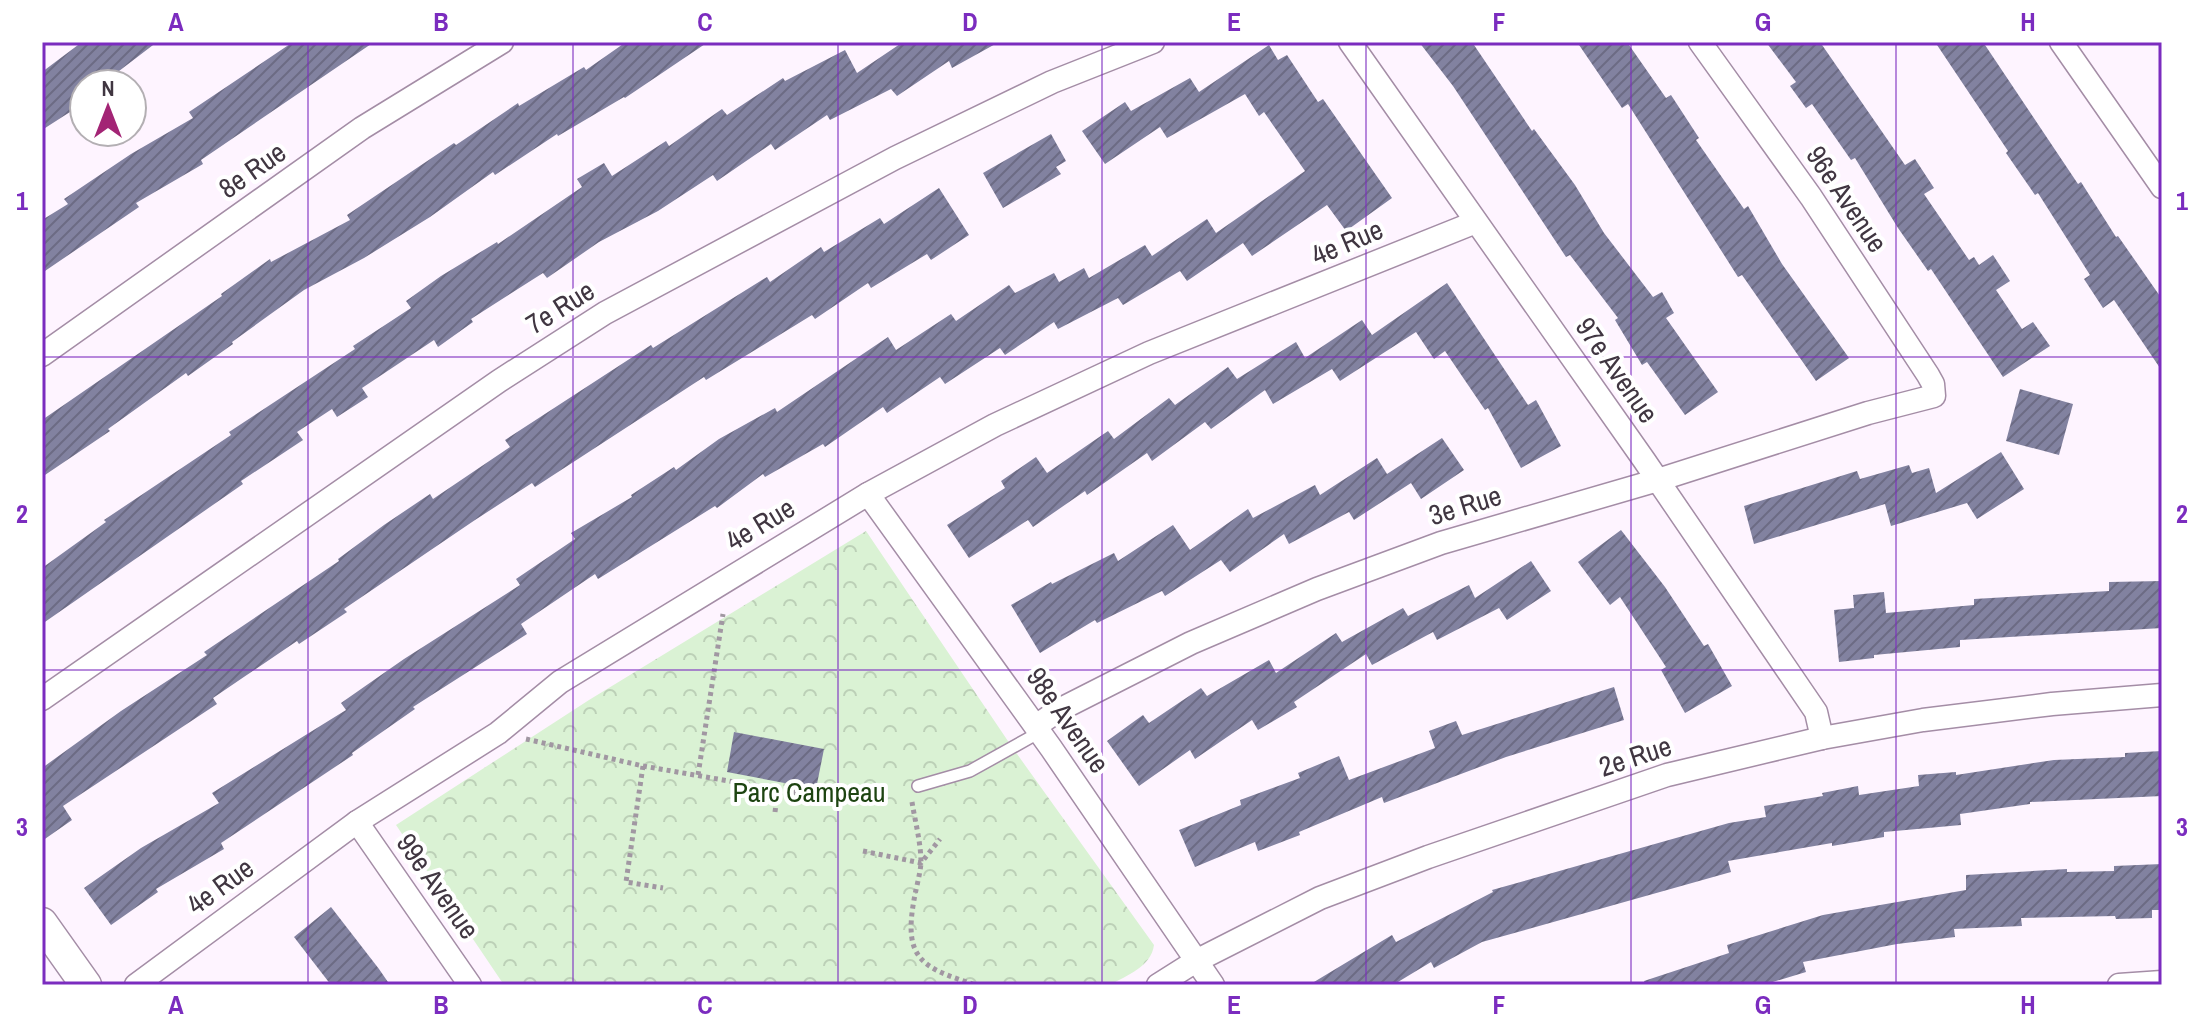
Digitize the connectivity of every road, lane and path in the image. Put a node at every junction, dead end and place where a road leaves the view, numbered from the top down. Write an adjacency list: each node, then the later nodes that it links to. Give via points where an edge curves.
1 (502, 42): 8 (street, 8e Rue, via 362,128)
2 (1153, 42): 16 (street, 7e Rue, via 1052,82 895,158 605,313)
3 (1350, 42): 7 (street, 97e Avenue)
4 (1700, 42): 9 (street, 96e Avenue, via 1811,197 1928,375)
5 (2061, 42): 6 (street)
6 (2162, 187)
7 (1476, 222): 10 (street, 97e Avenue); 11 (street, 4e Rue, via 1149,353 995,425)
8 (42, 355)
9 (1934, 396): 10 (street, 3e Rue)
10 (1658, 480): 17 (street, 3e Rue, via 1441,543 1317,589 1191,643 1059,710); 19 (street, 97e Avenue, via 1816,712)
11 (868, 494): 17 (street, 98e Avenue); 27 (street, 4e Rue, via 573,674 498,733)
12 (736, 606): 13 (path)
13 (723, 614): 14 (path); 21 (path)
14 (709, 623)
15 (2162, 695): 19 (street, 2e Rue, via 1923,720)
16 (42, 699)
17 (1038, 729): 22 (lane, via 970,771); 33 (street, 98e Avenue)
18 (535, 730): 20 (path, via 521,738)
19 (1822, 738): 33 (street, 2e Rue, via 1667,775 1428,857 1320,898)
20 (643, 766): 21 (path); 31 (path, via 626,882)
21 (698, 776): 23 (path)
22 (918, 786)
23 (778, 790): 24 (path); 26 (path)
24 (815, 796)
25 (912, 800): 30 (path)
26 (775, 812)
27 (357, 822): 36 (street, 4e Rue); 37 (street, 99e Avenue)
28 (940, 839): 30 (path)
29 (863, 851): 30 (path)
30 (921, 863): 38 (path, via 910,921 912,943 922,961)
31 (663, 888)
32 (42, 923): 35 (street)
33 (1196, 961): 39 (street, 2e Rue); 40 (street, 98e Avenue)
34 (2162, 982): 41 (street)
35 (86, 985)
36 (136, 985)
37 (470, 985)
38 (976, 985)
39 (1158, 985)
40 (1213, 985)
41 (2119, 985)

